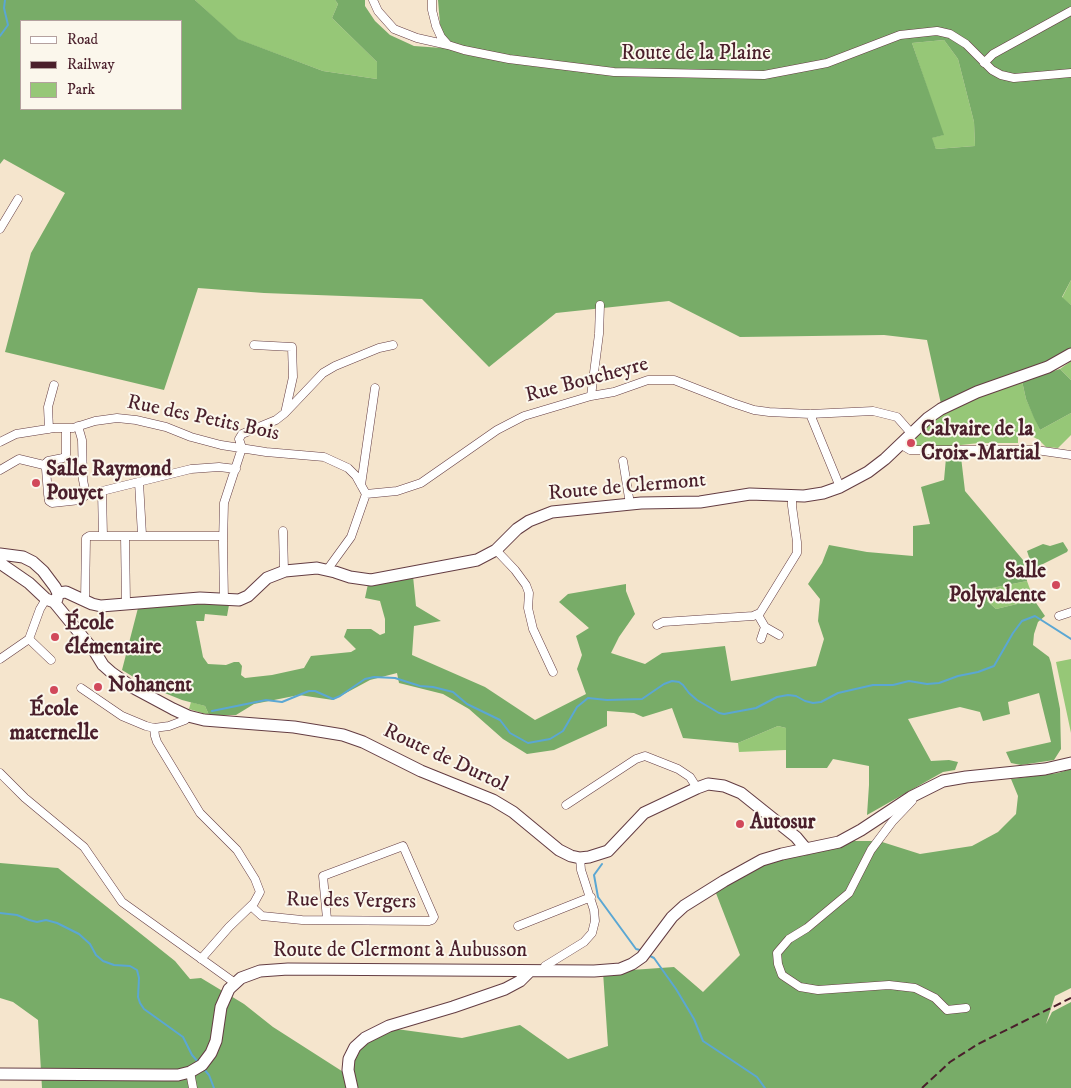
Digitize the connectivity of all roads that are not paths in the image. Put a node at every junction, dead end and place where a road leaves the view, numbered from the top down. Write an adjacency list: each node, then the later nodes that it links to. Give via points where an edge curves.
1 (373, 0): 4 (street, Route de la Plaine, via 394,29 416,38)
2 (432, 0): 4 (street, via 436,26)
3 (1071, 11): 5 (street, via 993,54)
4 (448, 44): 5 (street, Route de la Plaine, via 509,59 614,72 764,75 827,63 900,36 937,31 950,34 966,44)
5 (984, 63): 6 (street, Route de la Plaine, via 992,70 1014,78)
6 (1071, 73)
7 (18, 199): 8 (street)
8 (0, 229)
9 (600, 305): 15 (street)
10 (254, 345): 16 (street, via 292,347 293,377)
11 (393, 345): 16 (street, via 323,373)
12 (1071, 354): 21 (street, Route de Clermont, via 1034,373 958,400 928,418)
13 (54, 385): 20 (street, via 48,407)
14 (375, 388): 31 (street)
15 (591, 396): 17 (street, Rue Boucheyre, via 614,392 641,381 665,379 682,382 716,398 754,410); 34 (street, Rue Boucheyre, via 512,421 421,484 397,491)
16 (285, 413): 24 (street, via 242,434 239,438)
17 (810, 414): 21 (street, Rue Boucheyre, via 873,410 897,417); 32 (street)
18 (78, 426): 19 (street, Rue des Petits Bois); 24 (street, Rue des Petits Bois, via 106,419 136,420); 35 (street)
19 (66, 428): 20 (street, Rue des Petits Bois); 27 (street, via 66,455)
20 (49, 429): 22 (street, Rue des Petits Bois, via 16,434)
21 (911, 433): 23 (street, Route de Clermont)
22 (0, 442)
23 (900, 444): 25 (street, via 910,450 1036,450); 32 (street, Route de Clermont, via 868,472)
24 (242, 448): 28 (street); 31 (street, Rue des Petits Bois, via 324,457 348,468)
25 (1071, 455)
26 (623, 461): 37 (street)
27 (44, 465): 29 (street, via 19,459); 35 (street, via 50,502 75,501)
28 (236, 469): 30 (street, via 191,469); 42 (street, via 224,503)
29 (0, 470)
30 (139, 482): 33 (street); 41 (street)
31 (362, 485): 34 (street, Rue des Petits Bois)
32 (840, 488): 36 (street, Route de Clermont, via 814,495)
33 (102, 492): 35 (street); 39 (street)
34 (366, 494): 46 (street, via 351,537)
35 (86, 495)
36 (792, 496): 37 (street, Route de Clermont, via 750,494 678,504); 53 (street, via 798,548)
37 (630, 504): 43 (street, Route de Clermont, via 543,514 523,525)
38 (282, 531): 47 (street)
39 (104, 536): 40 (street); 50 (street, via 86,538)
40 (125, 536): 41 (street); 51 (street)
41 (142, 536): 42 (street)
42 (223, 536): 49 (street)
43 (496, 550): 46 (street, Route de Clermont, via 464,563 378,579 350,578); 62 (street, via 526,586 533,629)
44 (0, 554): 48 (street, via 23,557 33,562 42,570)
45 (0, 563): 48 (street)
46 (327, 570): 47 (street, Route de Clermont)
47 (284, 571): 49 (street, Route de Clermont, via 267,578 245,598)
48 (52, 598): 50 (street, Route de Clermont, via 66,592); 58 (street, via 42,604); 64 (street, Route de Durtol, via 112,673)
49 (224, 600): 51 (street, Route de Clermont, via 200,598)
50 (85, 601): 51 (street, Route de Clermont, via 101,606)
51 (126, 604)
52 (1071, 612): 54 (street)
53 (758, 615): 55 (street); 56 (street)
54 (1059, 616)
55 (656, 625)
56 (765, 627): 57 (street); 59 (street)
57 (779, 635)
58 (29, 639): 60 (street); 61 (street)
59 (760, 639)
60 (0, 659)
61 (51, 660)
62 (553, 672)
63 (81, 688): 65 (street, via 122,716)
64 (188, 716): 65 (street, via 178,723); 72 (street, Route de Durtol, via 218,722 294,727 363,742 421,771 493,800 559,850)
65 (154, 728): 74 (street, via 157,742 200,813 237,850 254,879 260,892)
66 (1071, 764): 69 (street, Route de Clermont à Aubusson, via 951,779)
67 (0, 773): 77 (street, via 84,847 122,902)
68 (697, 788): 70 (street, via 690,777 678,769 645,756); 71 (street, via 716,784 733,789 796,837); 72 (street, via 644,813 608,851)
69 (911, 797): 71 (street, Route de Clermont à Aubusson, via 849,838); 81 (street, via 912,801 871,850 849,893 789,939 777,953 778,964 782,975 800,988 818,990 889,985 915,988 935,998 947,1010)
70 (566, 805)
71 (806, 849): 79 (street, Route de Clermont à Aubusson, via 762,860 698,897 672,917 644,955 629,966 605,971)
72 (580, 858): 73 (street)
73 (591, 897): 76 (street); 79 (street, via 595,921 592,933 584,942 545,966)
74 (251, 906): 75 (street, Rue des Vergers, via 262,916); 77 (street)
75 (327, 919): 75 (street, Rue des Vergers, via 432,920 434,917 403,846 324,876)
76 (518, 926)
77 (201, 959): 80 (street)
78 (530, 971): 79 (street, Route de Clermont à Aubusson); 80 (street, Route de Clermont à Aubusson, via 273,969 252,973); 85 (street, via 520,982 389,1026 365,1038 355,1046 349,1059)
79 (543, 971)
80 (235, 983): 82 (street, via 223,1001 212,1053 202,1065)
81 (966, 1008)
82 (190, 1072): 83 (street, via 178,1075); 84 (street)
83 (0, 1074)
84 (193, 1088)
85 (352, 1088)

